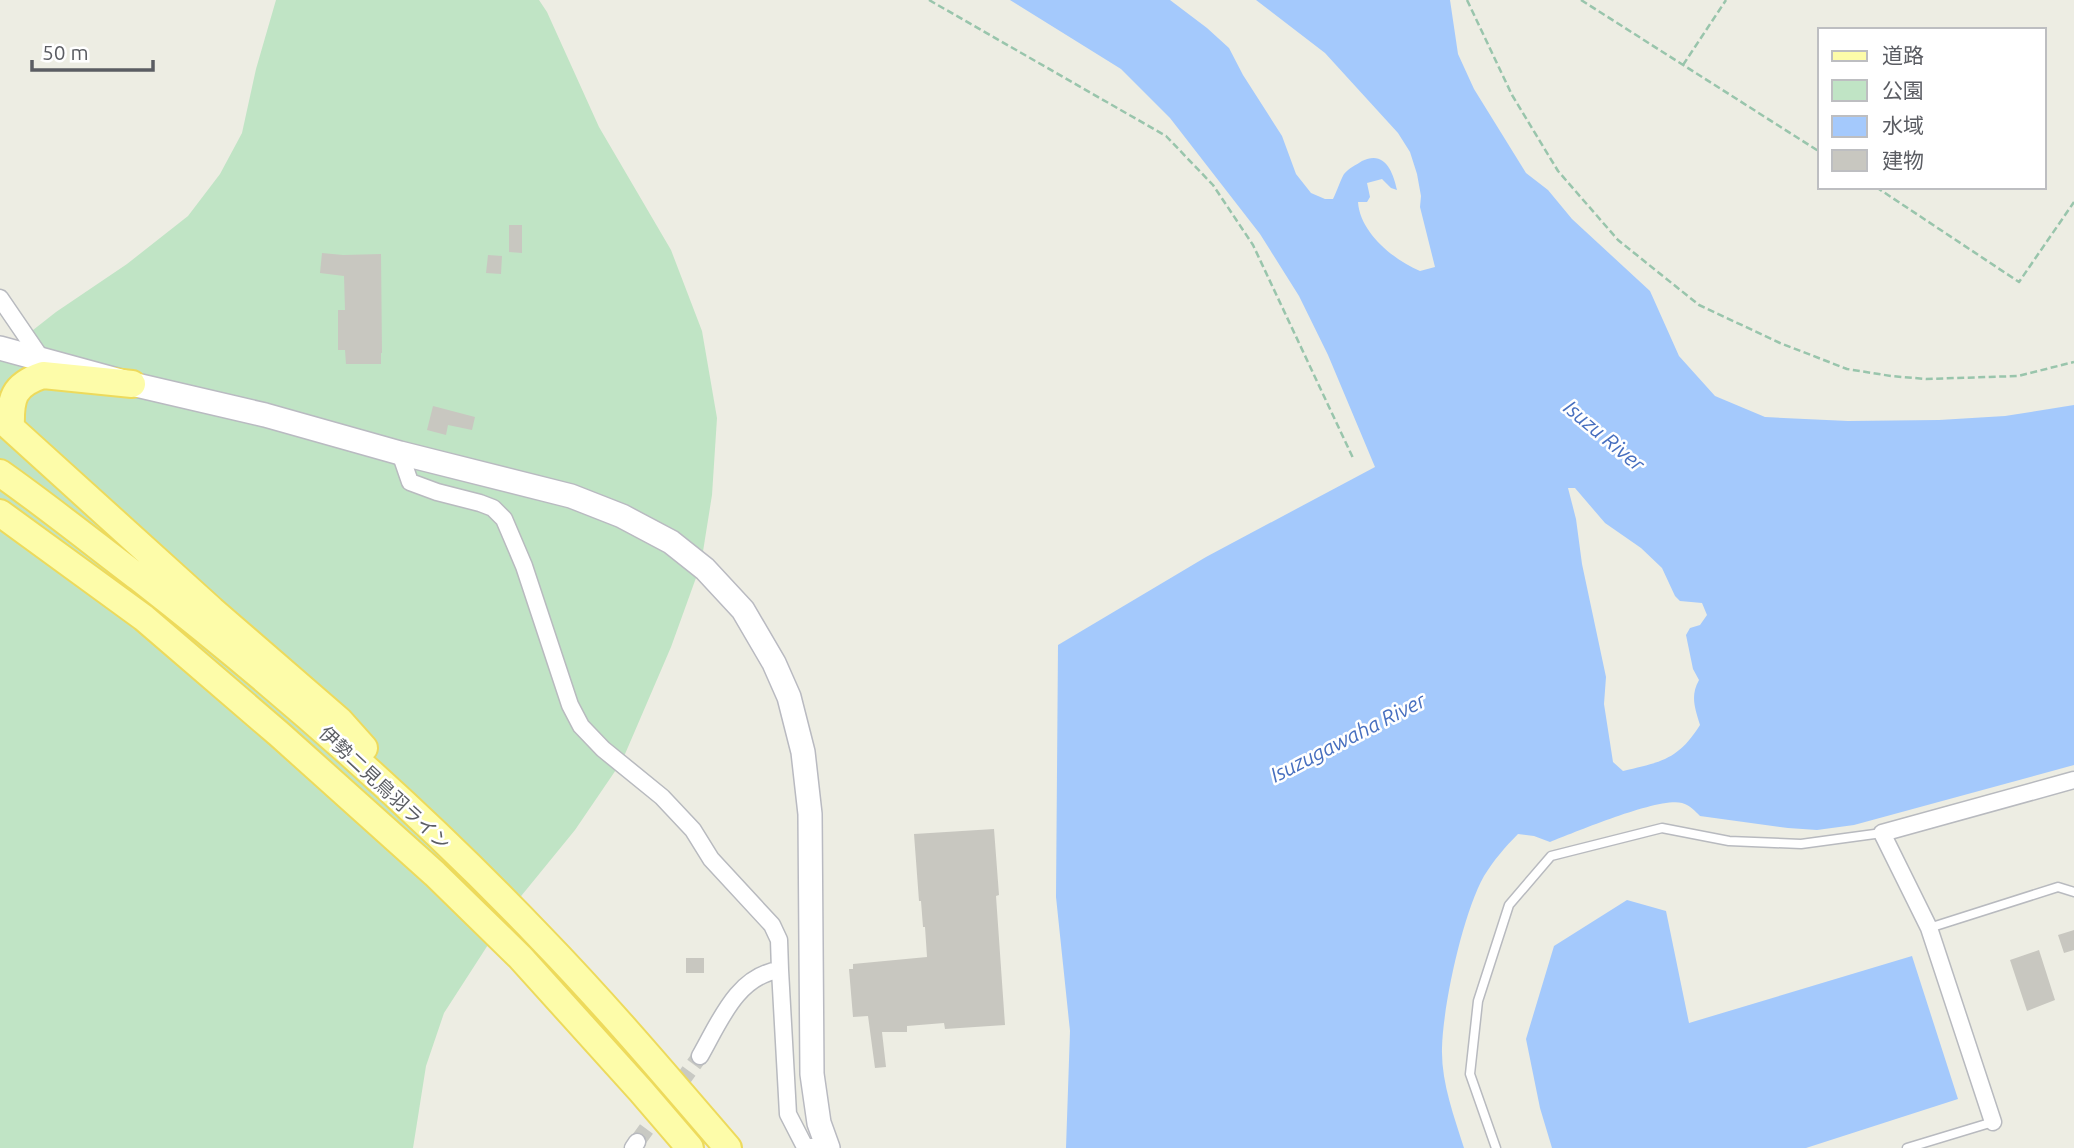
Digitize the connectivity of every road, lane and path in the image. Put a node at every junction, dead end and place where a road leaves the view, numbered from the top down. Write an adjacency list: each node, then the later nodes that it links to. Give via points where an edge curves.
1 (929, 0): 16 (path, via 1167,136 1213,185 1253,245)
2 (1467, 0): 12 (path, via 1512,95 1558,171 1618,240 1699,305 1847,369 1891,376 2018,376)
3 (1581, 0): 5 (path)
4 (1726, 0): 5 (path)
5 (1683, 65): 6 (path)
6 (1818, 151)
7 (1879, 189): 8 (path, via 2019,282)
8 (2074, 202)
9 (0, 298): 11 (street)
10 (0, 348): 11 (street)
11 (41, 358): 13 (street)
12 (2074, 362)
13 (132, 384): 14 (main road, via 43,375 33,378 13,396); 15 (street)
14 (5, 423): 23 (main road, via 339,720)
15 (400, 453): 26 (street, via 410,482 493,508 504,519 569,705 604,749 662,796 693,830 711,859 772,925 779,940); 29 (street, via 571,496 622,516 671,542 705,569 748,619 789,697 803,752 810,814 812,1074)
16 (1353, 458)
17 (0, 472): 23 (main road, 伊勢二見鳥羽ライン, via 230,651)
18 (0, 513): 20 (main road, 伊勢二見鳥羽ライン, via 144,618)
19 (0, 535): 20 (main road)
20 (212, 675): 30 (main road, 伊勢二見鳥羽ライン, via 435,874 520,957)
21 (2074, 780): 22 (street)
22 (1882, 834): 25 (street); 32 (lane, via 1801,844 1729,841 1662,828 1551,856 1510,905 1478,1001 1470,1074)
23 (454, 851): 31 (main road, 伊勢二見鳥羽ライン, via 542,939)
24 (2074, 892): 25 (lane, via 2058,887)
25 (1929, 928): 28 (street)
26 (780, 970): 27 (street, via 750,981 729,1005); 29 (street, via 788,1114 805,1147)
27 (700, 1056)
28 (1993, 1122): 33 (lane)
29 (827, 1147)
30 (690, 1148)
31 (728, 1148)
32 (1496, 1148)
33 (1907, 1148)

